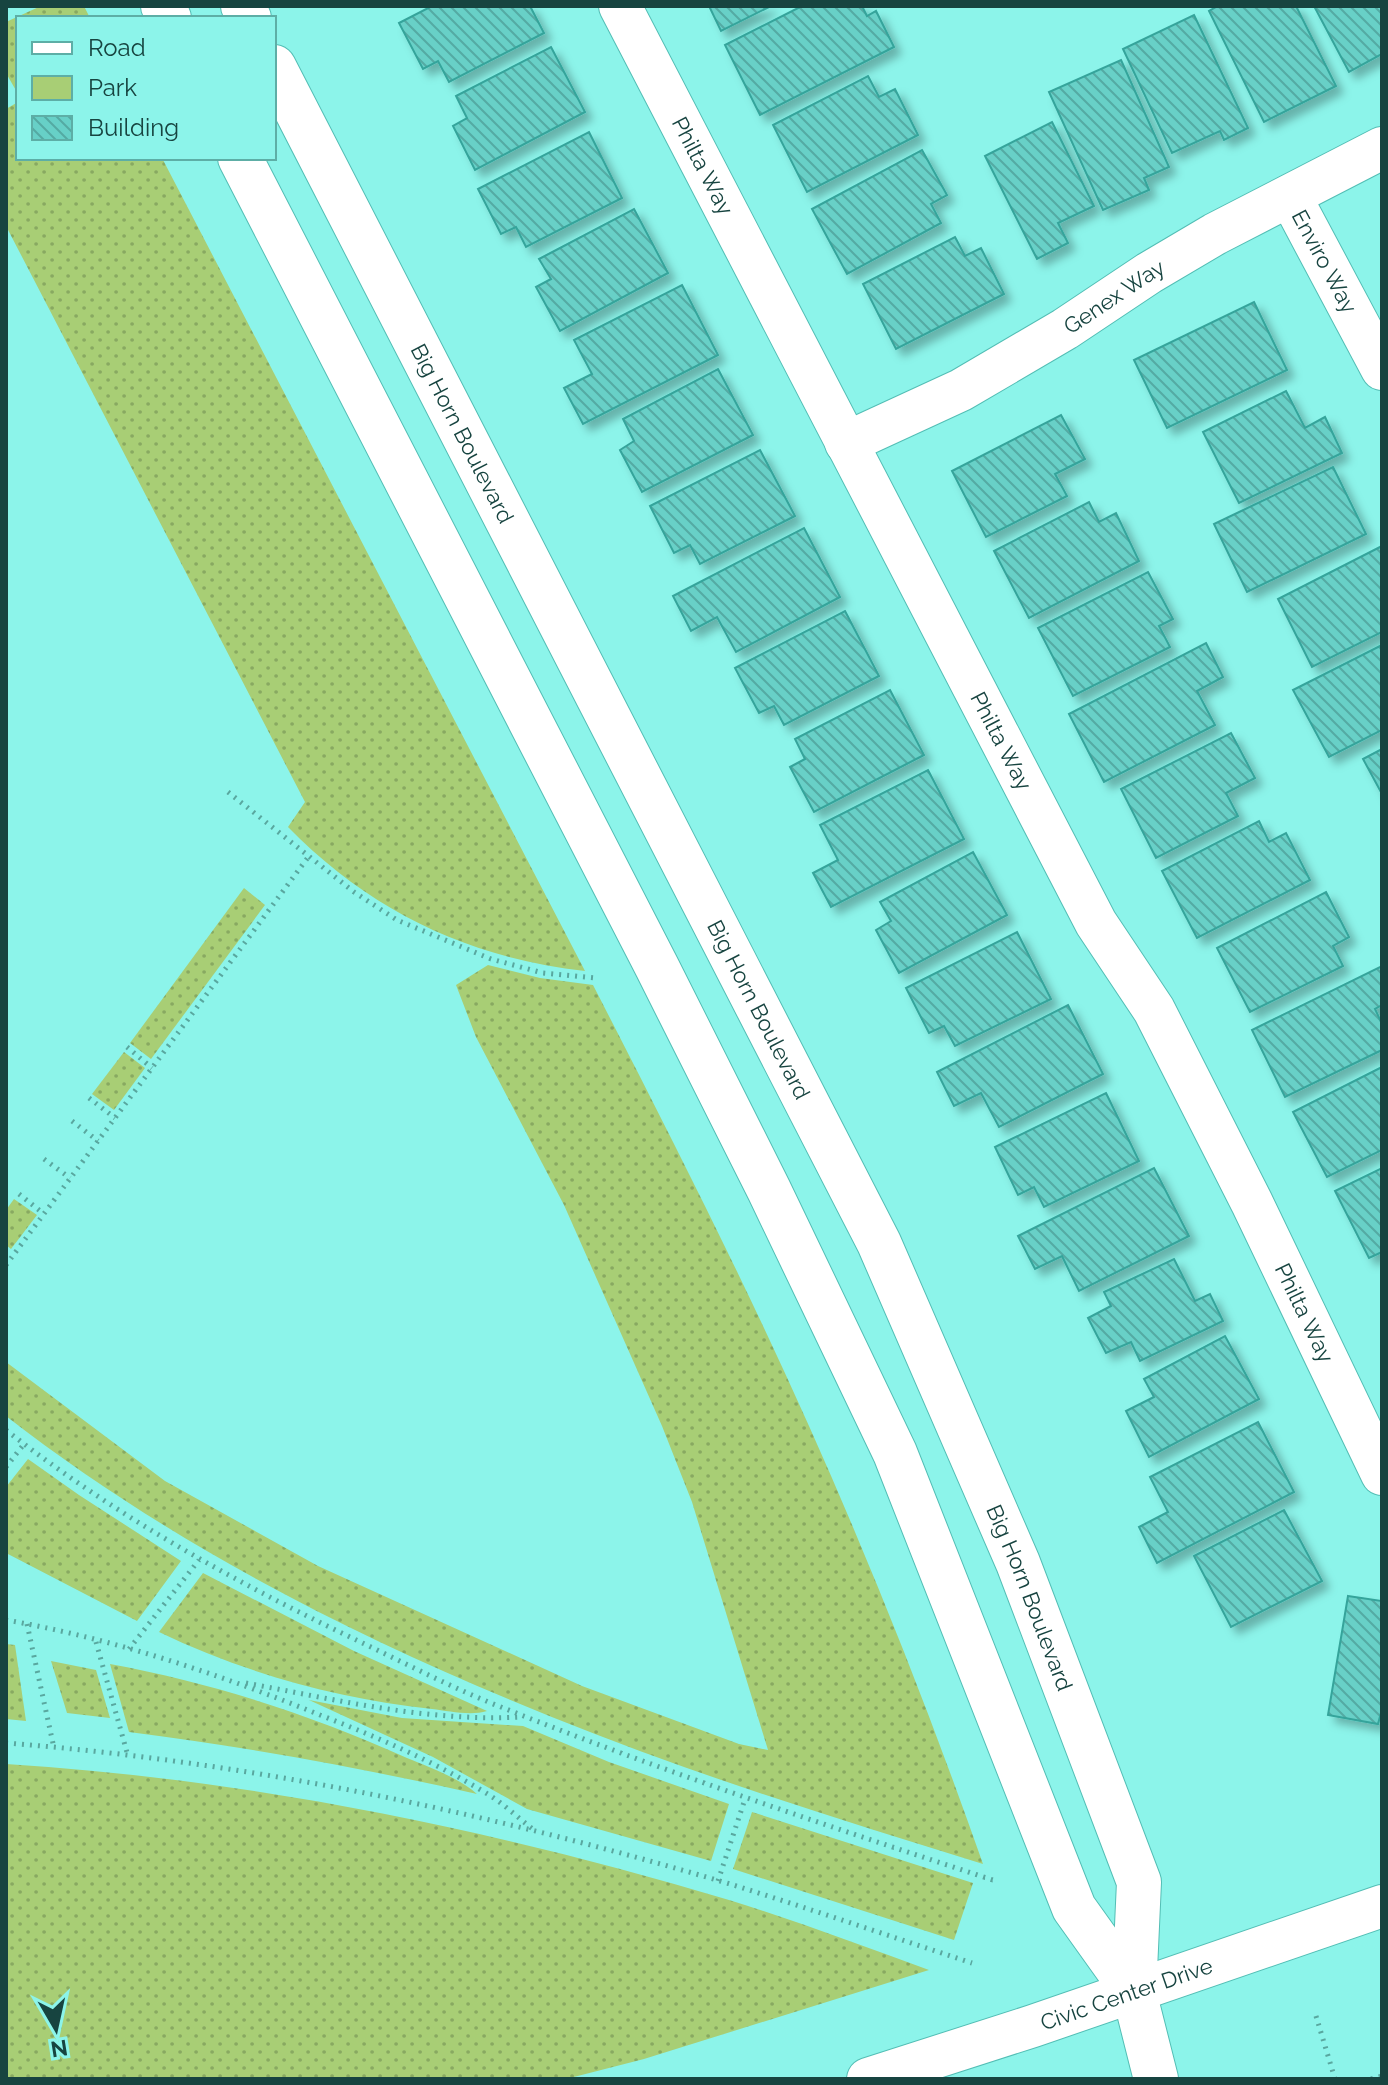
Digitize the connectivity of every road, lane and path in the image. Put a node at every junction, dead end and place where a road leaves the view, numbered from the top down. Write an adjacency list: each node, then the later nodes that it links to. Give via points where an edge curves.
1 (620, 6): 7 (street, Philta Way)
2 (276, 71): 44 (main road, Big Horn Boulevard, via 879,1243 1018,1563 1139,1882)
3 (1382, 148): 5 (street, Genex Way)
4 (241, 160): 44 (main road, Big Horn Boulevard, via 775,1204 895,1453 1074,1908)
5 (1290, 196): 6 (street, Enviro Way); 7 (street, Genex Way, via 1215,234 961,390)
6 (1382, 369)
7 (846, 443): 27 (street, Philta Way, via 1096,923 1154,1010)
8 (228, 792): 9 (path)
9 (309, 856): 10 (path, via 397,920 442,941 543,973); 12 (path)
10 (596, 978)
11 (127, 1047): 12 (path)
12 (152, 1068): 14 (path)
13 (89, 1098): 14 (path)
14 (115, 1118): 16 (path)
15 (72, 1121): 16 (path)
16 (98, 1141): 18 (path)
17 (44, 1159): 18 (path)
18 (70, 1178): 20 (path)
19 (19, 1194): 20 (path)
20 (44, 1214): 22 (path)
21 (6, 1252): 22 (path)
22 (13, 1257): 23 (path)
23 (6, 1265)
24 (6, 1430): 25 (path)
25 (24, 1444): 26 (path); 28 (path)
26 (6, 1467)
27 (1382, 1474)
28 (199, 1560): 32 (path); 34 (path, via 358,1641)
29 (6, 1620): 30 (path)
30 (27, 1624): 31 (path); 36 (path)
31 (95, 1641): 32 (path); 37 (path)
32 (129, 1649): 33 (path)
33 (230, 1680): 34 (path, via 399,1712); 39 (path, via 434,1765 488,1794)
34 (526, 1717): 38 (path)
35 (6, 1743): 36 (path)
36 (54, 1748): 37 (path)
37 (128, 1757): 39 (path, via 352,1789)
38 (745, 1799): 40 (path); 41 (path)
39 (538, 1833): 40 (path)
40 (718, 1881): 43 (path)
41 (996, 1881)
42 (1382, 1906): 44 (street, Civic Center Drive)
43 (972, 1963)
44 (1134, 1992): 47 (street, Civic Center Drive); 48 (main road, Big Horn Boulevard)
45 (1316, 2016): 49 (path)
46 (1382, 2076): 50 (path)
47 (868, 2079)
48 (1156, 2079)
49 (1335, 2079)
50 (1371, 2079)

